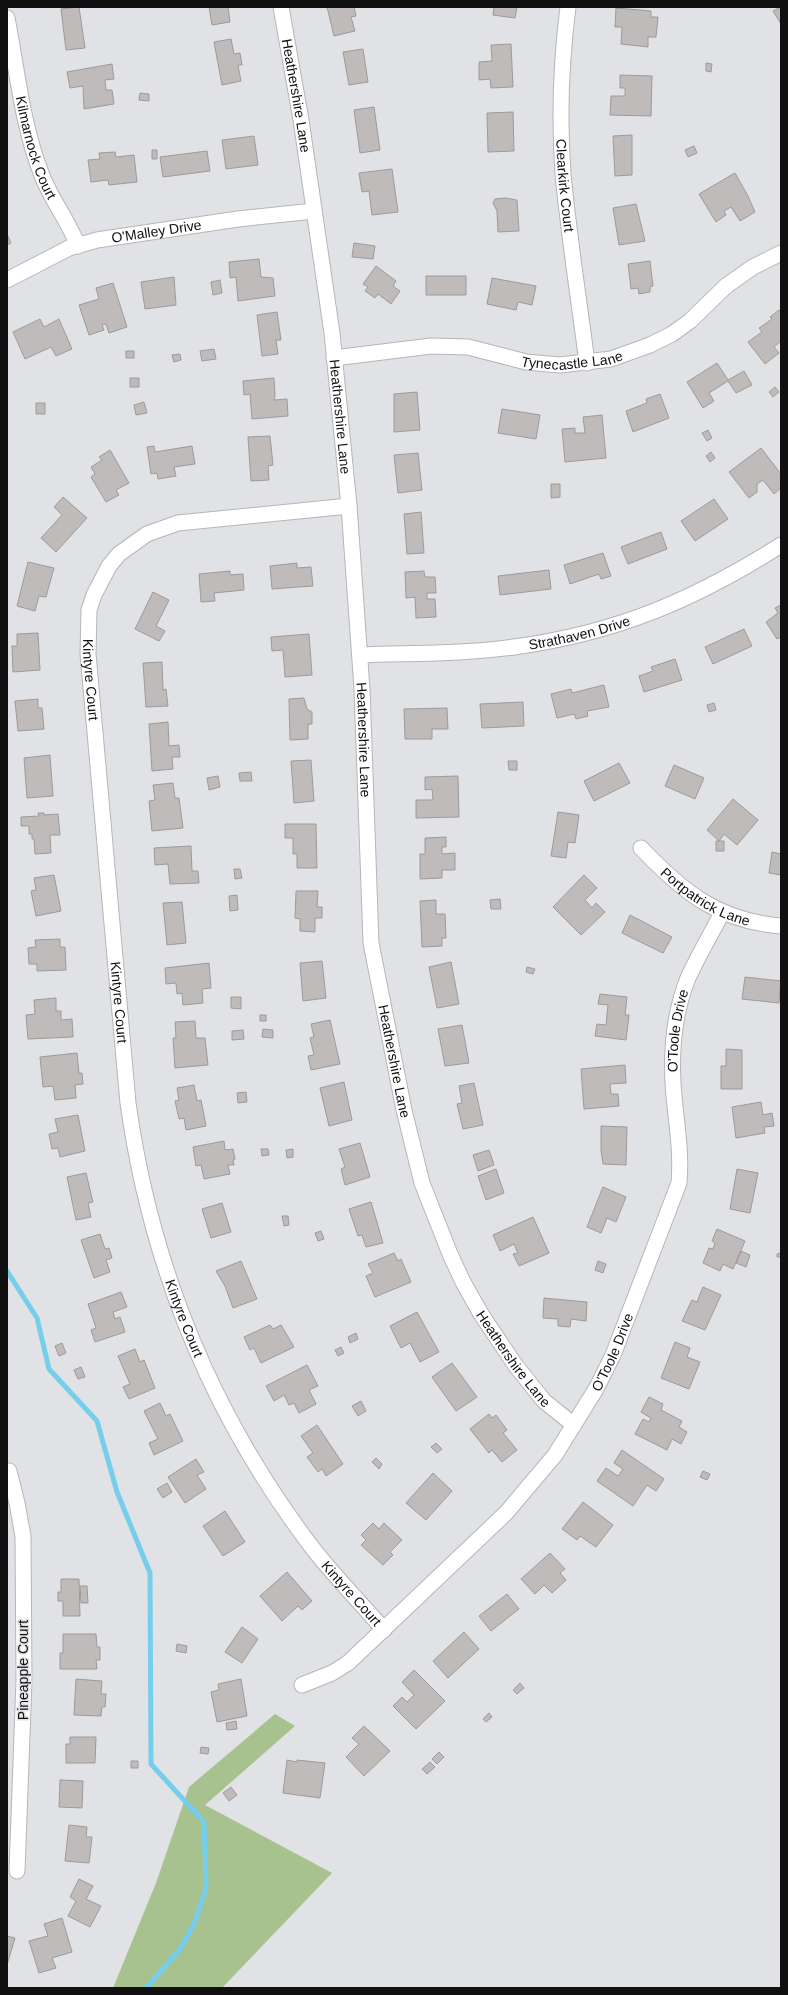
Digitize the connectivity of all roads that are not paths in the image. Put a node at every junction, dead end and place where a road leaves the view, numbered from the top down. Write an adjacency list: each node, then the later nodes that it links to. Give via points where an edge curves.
1 (281, 7): 4 (street, Heathershire Lane)
2 (568, 7): 9 (street, Clearkirk Court, via 562,55 563,173)
3 (7, 18): 5 (street, Kilmarnock Court, via 33,151 41,174)
4 (314, 210): 5 (street, O'Malley Drive, via 104,239); 8 (street, Heathershire Lane)
5 (78, 246): 7 (street, O'Malley Drive, via 69,248)
6 (781, 253): 9 (street, Tynecastle Lane, via 753,267 726,286 690,321 672,334 630,353)
7 (7, 280)
8 (334, 358): 9 (street, Tynecastle Lane, via 431,346 468,347 526,362 560,366); 10 (street, Heathershire Lane)
9 (587, 363)
10 (349, 506): 12 (street, Heathershire Lane); 18 (street, Kintyre Court, via 178,523 147,534 119,554 109,566 94,595 89,610 88,654 128,1103 140,1177 168,1279 194,1347 249,1454 315,1551)
11 (781, 545): 12 (street, Strathaven Drive, via 729,577 680,601 585,634 512,647)
12 (360, 655): 16 (street, Heathershire Lane, via 371,943 404,1110 422,1183 450,1254 481,1314 516,1366 544,1401)
13 (641, 848): 14 (street, Portpatrick Lane, via 685,890)
14 (722, 913): 15 (street, Portpatrick Lane); 16 (street, O'Toole Drive, via 689,977 676,1021 673,1040 673,1084 681,1161 676,1196 613,1355)
15 (781, 926)
16 (574, 1425): 18 (street, O'Toole Drive, via 555,1455 506,1513)
17 (9, 1471): 20 (street, Pineapple Court, via 18,1503 23,1536 24,1681)
18 (384, 1630): 19 (street, O'Toole Drive, via 348,1663 332,1673)
19 (302, 1685)
20 (14, 1797): 21 (street, Pineapple Court)
21 (17, 1871)

